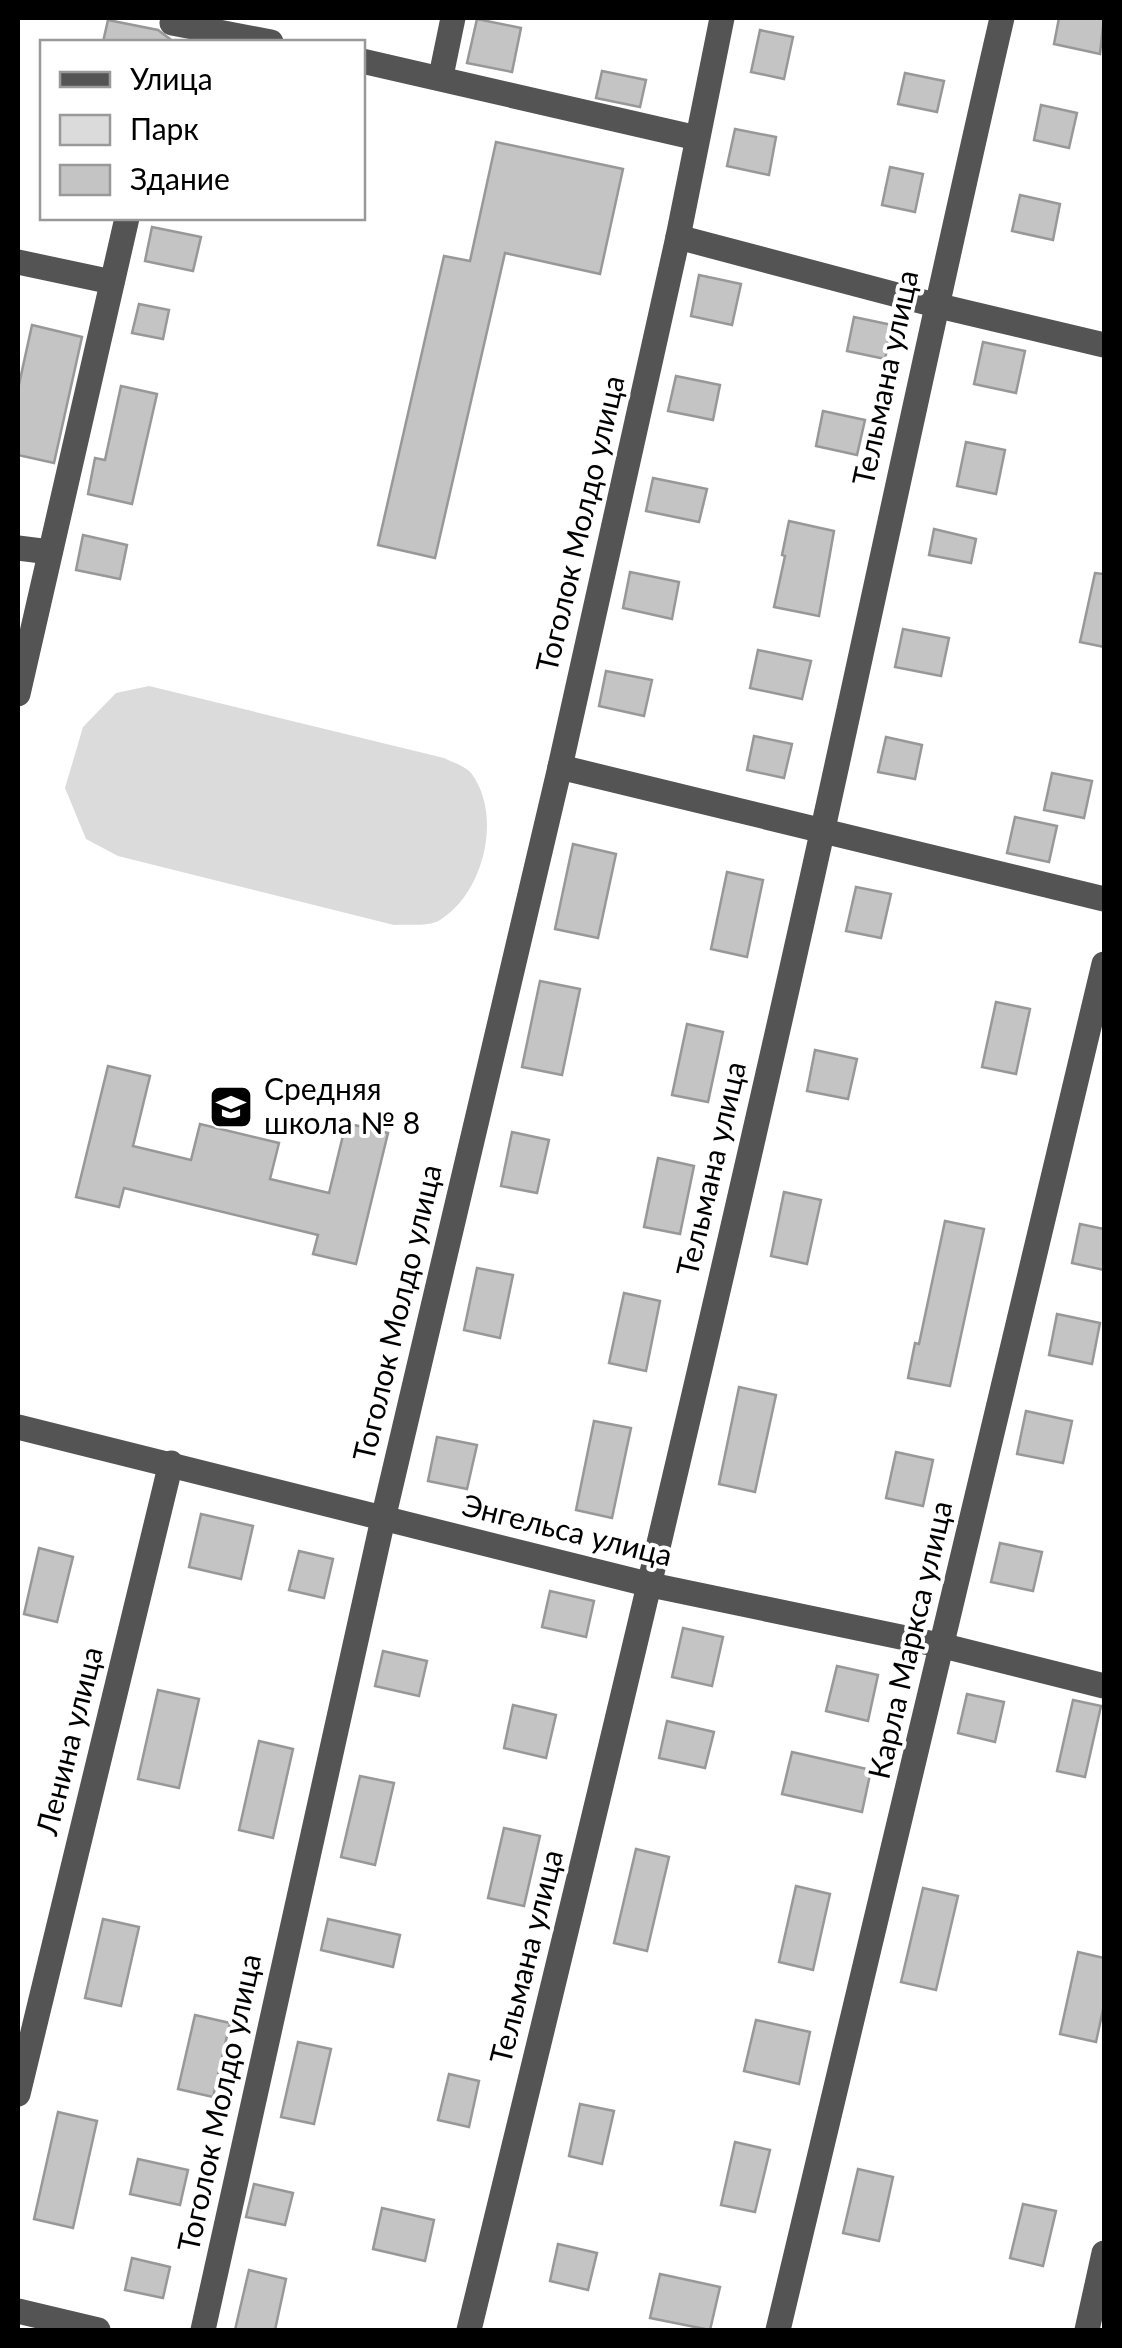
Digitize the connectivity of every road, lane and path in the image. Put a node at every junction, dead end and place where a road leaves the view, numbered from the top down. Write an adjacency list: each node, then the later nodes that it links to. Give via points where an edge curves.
1 (453, 18): 7 (street)
2 (722, 18): 8 (street, Тоголок Молдо улица)
3 (1002, 18): 13 (street, Тельмана улица)
4 (171, 28): 5 (street)
5 (257, 40)
6 (365, 62): 7 (street)
7 (441, 76): 8 (street)
8 (697, 138): 10 (street, Тоголок Молдо улица)
9 (127, 220): 12 (street)
10 (678, 237): 13 (street); 18 (street, Тоголок Молдо улица)
11 (18, 262): 12 (street)
12 (112, 282): 16 (street)
13 (935, 305): 14 (street); 19 (street, Тельмана улица)
14 (1104, 344)
15 (18, 548): 16 (street)
16 (50, 552): 17 (street)
17 (18, 694)
18 (560, 767): 19 (street); 24 (street, Тоголок Молдо улица)
19 (822, 832): 20 (street); 25 (street, Тельмана улица)
20 (1104, 899)
21 (1104, 964): 26 (street, Карла Маркса улица)
22 (18, 1427): 23 (street, Энгельса улица)
23 (171, 1463): 24 (street, Энгельса улица); 28 (street, Ленина улица)
24 (383, 1518): 25 (street, Энгельса улица); 33 (street, Тоголок Молдо улица)
25 (651, 1586): 26 (street, Энгельса улица); 34 (street, Тельмана улица)
26 (944, 1646): 27 (street, Энгельса улица); 35 (street, Карла Маркса улица)
27 (1104, 1686)
28 (24, 2036): 29 (street, Ленина улица)
29 (18, 2094)
30 (1104, 2253): 36 (street)
31 (18, 2311): 32 (street)
32 (98, 2330)
33 (203, 2330)
34 (469, 2330)
35 (778, 2330)
36 (1087, 2330)

